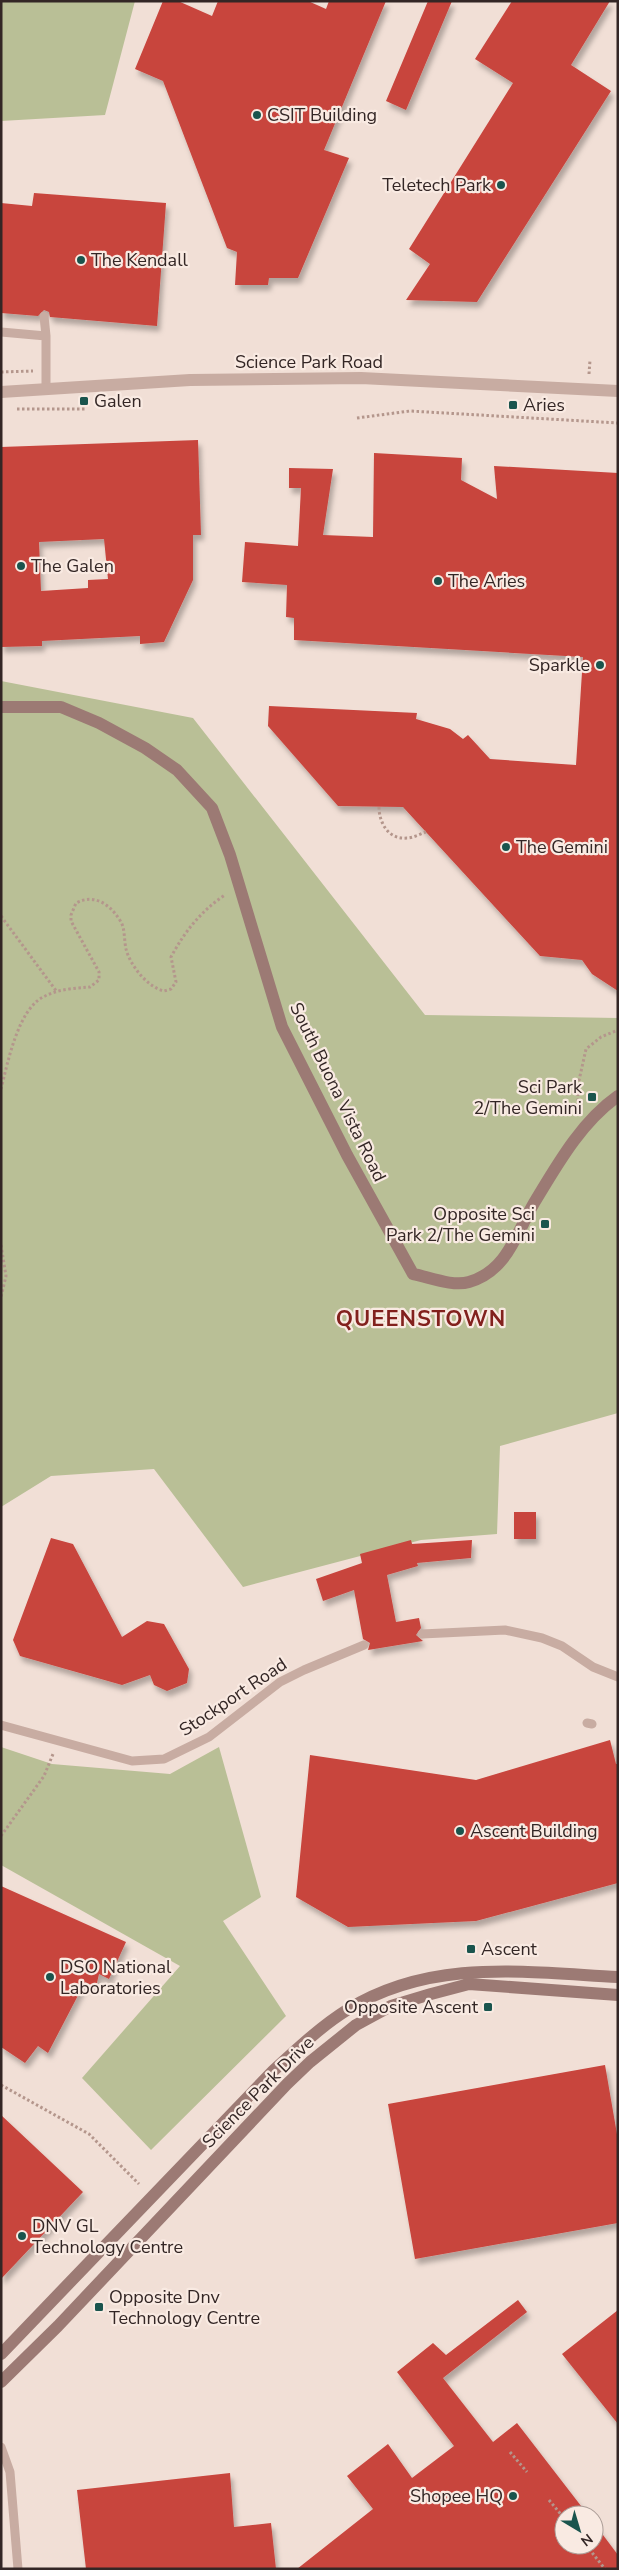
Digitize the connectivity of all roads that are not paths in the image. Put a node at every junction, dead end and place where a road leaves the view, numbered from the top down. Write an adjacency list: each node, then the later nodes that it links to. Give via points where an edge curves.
1 (44, 316): 3 (lane)
2 (1, 332): 3 (lane)
3 (46, 336): 4 (lane)
4 (46, 389): 5 (street, Science Park Road, via 204,379 361,378); 6 (street, Science Park Road)
5 (618, 391)
6 (1, 392)
7 (1, 707): 8 (main road, South Buona Vista Road, via 61,707 99,723 177,770 212,808 230,855 282,1026 346,1155 413,1274 467,1283 488,1275 514,1246 533,1205 572,1142)
8 (618, 1096)
9 (422, 1634): 11 (lane, via 505,1630 542,1638 562,1646 593,1667)
10 (364, 1645): 12 (lane, Stockport Road, via 280,1682 209,1737 164,1759 132,1760)
11 (618, 1677)
12 (1, 1725)
13 (618, 1977): 15 (main road, Science Park Drive, via 466,1971)
14 (618, 1987): 16 (main road)
15 (384, 1992): 17 (lane); 18 (main road, Science Park Drive)
16 (618, 1995): 17 (main road, Science Park Drive, via 469,1984)
17 (391, 2006): 19 (main road, Science Park Drive)
18 (347, 2010): 19 (lane); 20 (main road, Science Park Drive, via 273,2071)
19 (356, 2025): 21 (main road, Science Park Drive, via 287,2084)
20 (1, 2354)
21 (1, 2382)
22 (1, 2447): 23 (lane, via 10,2472)
23 (18, 2569)

